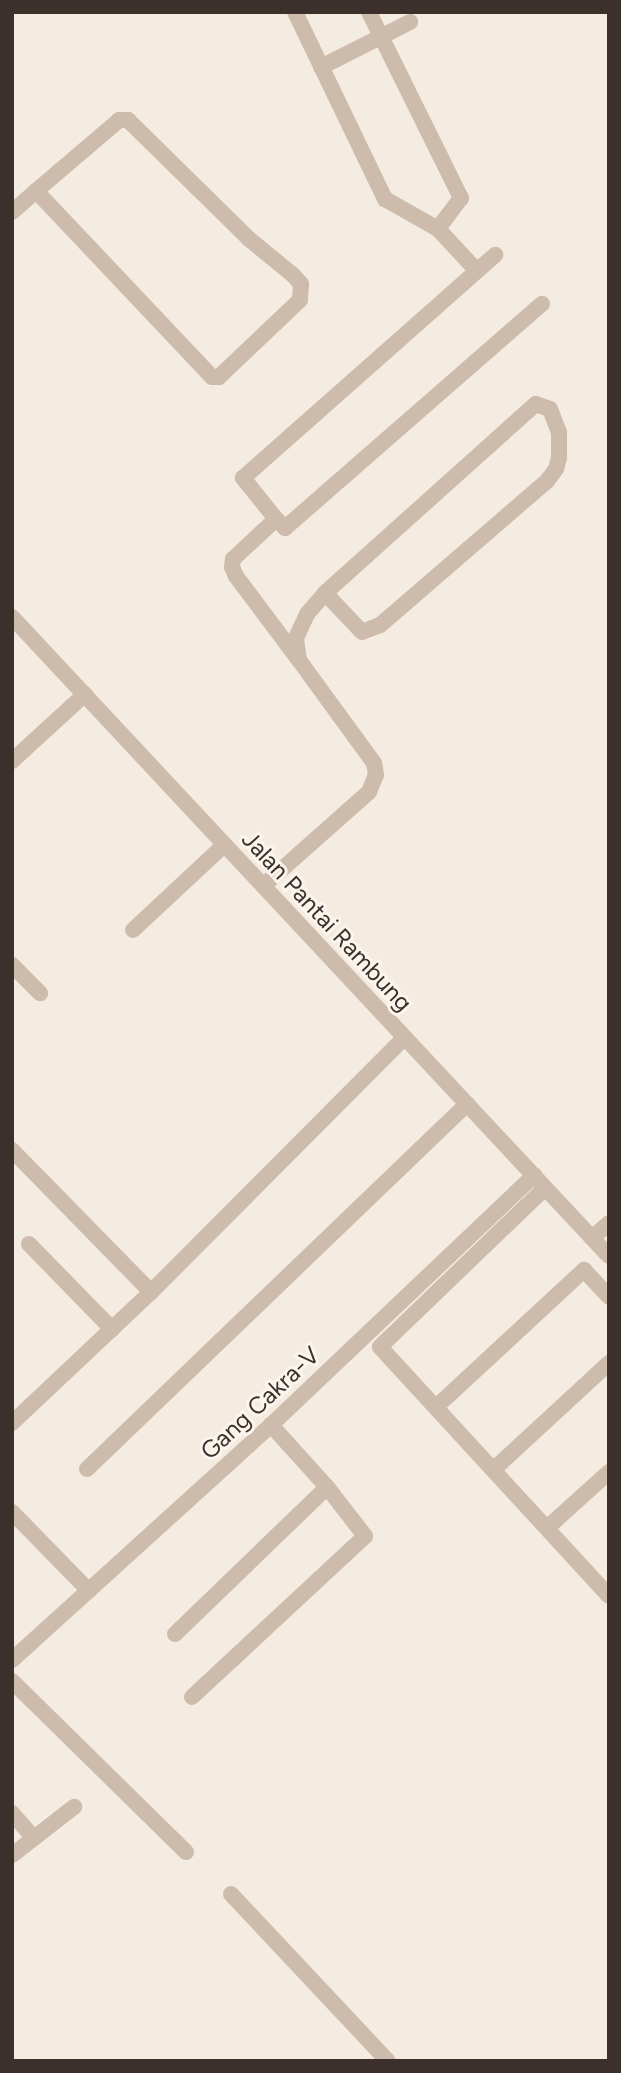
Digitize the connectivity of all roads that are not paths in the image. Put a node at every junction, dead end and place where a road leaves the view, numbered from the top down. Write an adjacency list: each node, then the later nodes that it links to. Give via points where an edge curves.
1 (295, 12): 5 (street)
2 (369, 12): 4 (street)
3 (410, 22): 4 (street)
4 (381, 37): 5 (street); 8 (street, via 461,198)
5 (321, 67): 8 (street, via 385,199)
6 (36, 191): 6 (street, via 212,377 219,377 300,299 302,290 293,275 249,239 128,120 119,120); 7 (street)
7 (12, 212)
8 (438, 229): 10 (street)
9 (495, 255): 10 (street)
10 (477, 271): 12 (street, via 243,478)
11 (542, 304): 12 (street, via 285,528)
12 (276, 519): 15 (street, via 240,551 232,567)
13 (325, 593): 13 (street, via 362,632 380,625 552,475 559,458 559,432 551,410 536,404); 15 (street, via 307,614 296,638)
14 (12, 617): 16 (street, Jalan Pantai Rambung)
15 (299, 660): 19 (street, via 374,763 376,775 369,792)
16 (85, 694): 17 (street); 18 (street, Jalan Pantai Rambung)
17 (12, 761)
18 (224, 845): 19 (street, Jalan Pantai Rambung); 20 (street)
19 (263, 886): 23 (street, Jalan Pantai Rambung)
20 (133, 930)
21 (12, 965): 22 (street)
22 (40, 993)
23 (404, 1038): 24 (street, Jalan Pantai Rambung); 32 (street)
24 (467, 1104): 26 (street, Jalan Pantai Rambung); 39 (street)
25 (12, 1150): 32 (street)
26 (534, 1175): 27 (street, Jalan Pantai Rambung); 38 (street, Gang Cakra-V)
27 (545, 1188): 29 (street, Jalan Pantai Rambung); 36 (street, via 380,1347)
28 (609, 1223): 29 (street)
29 (592, 1238): 31 (street, Jalan Pantai Rambung)
30 (29, 1244): 34 (street)
31 (609, 1256)
32 (151, 1292): 34 (street)
33 (609, 1297): 36 (street, via 584,1270)
34 (112, 1329): 37 (street)
35 (609, 1363): 40 (street)
36 (436, 1407): 40 (street)
37 (13, 1422)
38 (271, 1425): 42 (street); 45 (street, Gang Cakra-V)
39 (87, 1469)
40 (493, 1470): 44 (street)
41 (609, 1472): 44 (street)
42 (327, 1487): 47 (street); 50 (street, via 365,1536)
43 (12, 1512): 45 (street)
44 (547, 1528): 46 (street)
45 (89, 1591): 48 (street, Gang Cakra-V)
46 (608, 1592)
47 (175, 1634)
48 (12, 1660)
49 (12, 1682): 54 (street)
50 (192, 1696)
51 (74, 1807): 53 (street)
52 (12, 1813): 53 (street)
53 (34, 1838): 55 (street)
54 (186, 1852)
55 (12, 1855)
56 (231, 1894): 57 (street)
57 (388, 2061)

